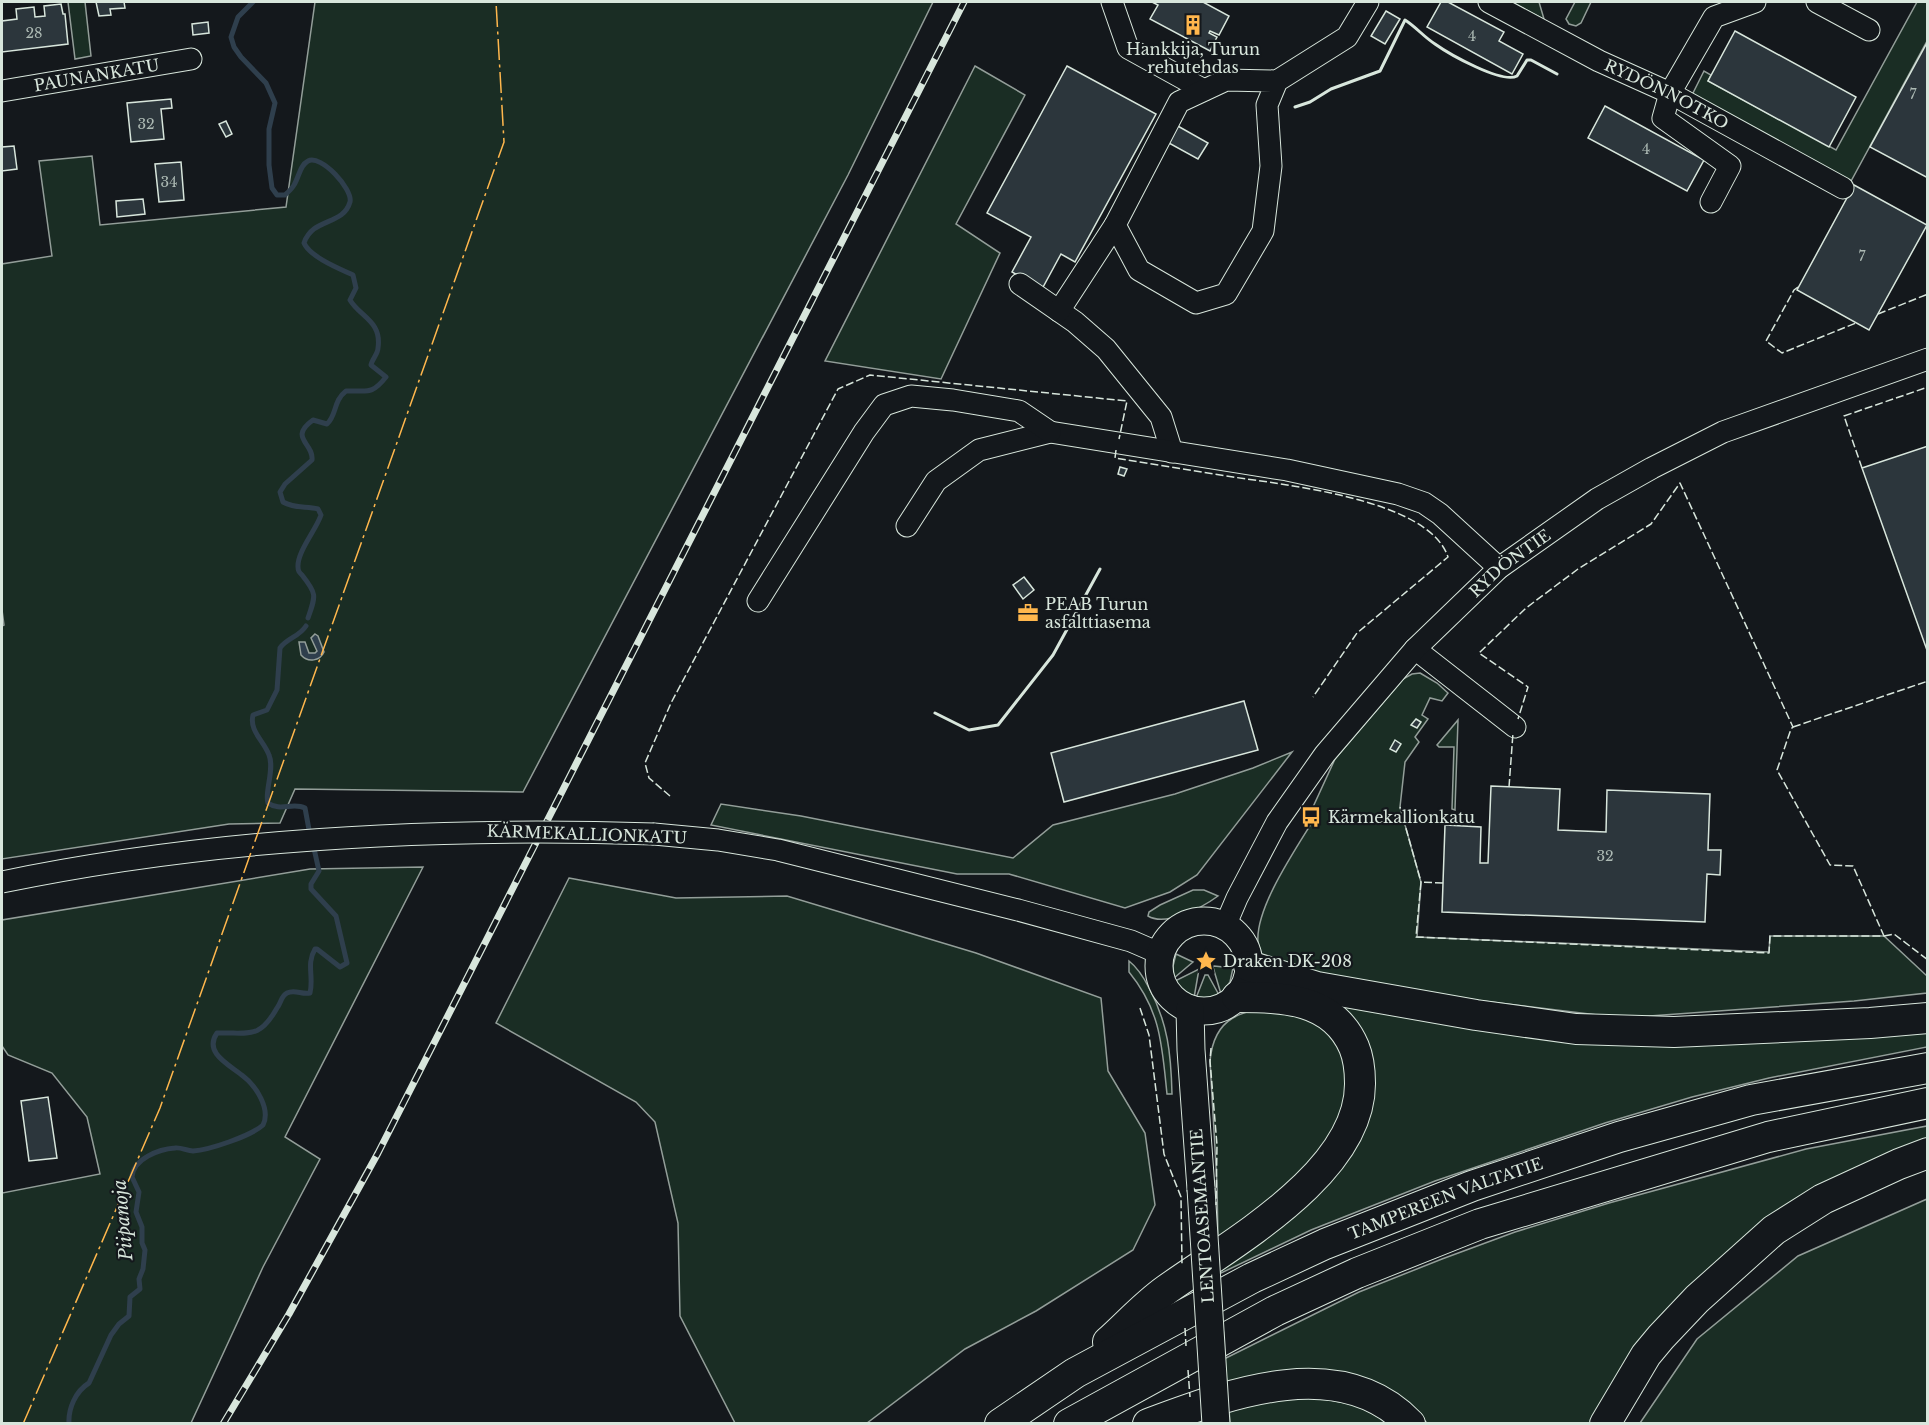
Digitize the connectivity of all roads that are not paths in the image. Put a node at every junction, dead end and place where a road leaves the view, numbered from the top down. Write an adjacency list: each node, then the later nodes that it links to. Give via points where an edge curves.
1 (1112, 2): 9 (street, via 1128,48)
2 (1368, 2): 8 (street, via 1347,37)
3 (1489, 2): 11 (street, RYDÖNNOTKO, via 1599,61)
4 (1755, 2): 11 (street, via 1714,16)
5 (1817, 2): 6 (street)
6 (1869, 30)
7 (191, 59): 10 (street, PAUNANKATU)
8 (1277, 81): 9 (street, via 1226,80); 14 (street, via 1267,105 1270,166 1263,231 1226,294 1196,303 1138,270)
9 (1204, 90): 14 (street, via 1179,102)
10 (2, 91)
11 (1670, 93): 12 (street, RYDÖNNOTKO); 13 (street, via 1663,118 1730,166)
12 (1843, 188)
13 (1711, 202)
14 (1115, 225): 16 (street)
15 (1020, 284): 16 (street)
16 (1059, 311): 19 (street, via 1106,348 1161,417)
17 (1928, 359): 21 (street, RYDÖNTIE, via 1723,432 1597,499)
18 (1050, 432): 19 (street); 20 (street, via 980,450 936,481); 22 (street, via 1019,411 953,400 911,396 884,405)
19 (1172, 452): 21 (street, via 1287,470 1424,503)
20 (907, 526)
21 (1499, 568): 23 (street, RYDÖNTIE)
22 (759, 600)
23 (1415, 649): 24 (street); 26 (street, RYDÖNTIE, via 1302,785 1272,832)
24 (1515, 727)
25 (2, 882): 27 (street, KÄRMEKALLIONKATU, bridge, via 205,851 401,833 654,834 778,850 1018,910 1131,941)
26 (1225, 926): 27 (main road, via 1206,921 1183,926 1169,938); 28 (main road, via 1245,946)
27 (1161, 954): 30 (main road, via 1162,983 1178,1003)
28 (1249, 966): 29 (main road); 31 (highway, via 1317,987 1576,1029 1674,1032)
29 (1237, 997): 30 (main road, via 1220,1009); 35 (highway, via 1280,997 1312,1005 1346,1034 1360,1072 1358,1104 1348,1133 1327,1164 1293,1197 1162,1293)
30 (1190, 1009): 39 (main road, LENTOASEMANTIE, bridge)
31 (1928, 1018)
32 (1928, 1068): 35 (highway, TAMPEREEN VALTATIE, via 1751,1100 1619,1137 1472,1186 1262,1273)
33 (1928, 1103): 37 (highway, via 1768,1137 1480,1224 1275,1311)
34 (1928, 1153): 41 (highway, via 1823,1199 1774,1230 1661,1337)
35 (1075, 1373): 36 (highway, TAMPEREEN VALTATIE)
36 (1000, 1424)
37 (1069, 1424)
38 (1148, 1424): 40 (highway, via 1251,1391 1322,1383 1368,1394)
39 (1216, 1424)
40 (1410, 1424)
41 (1605, 1424)

